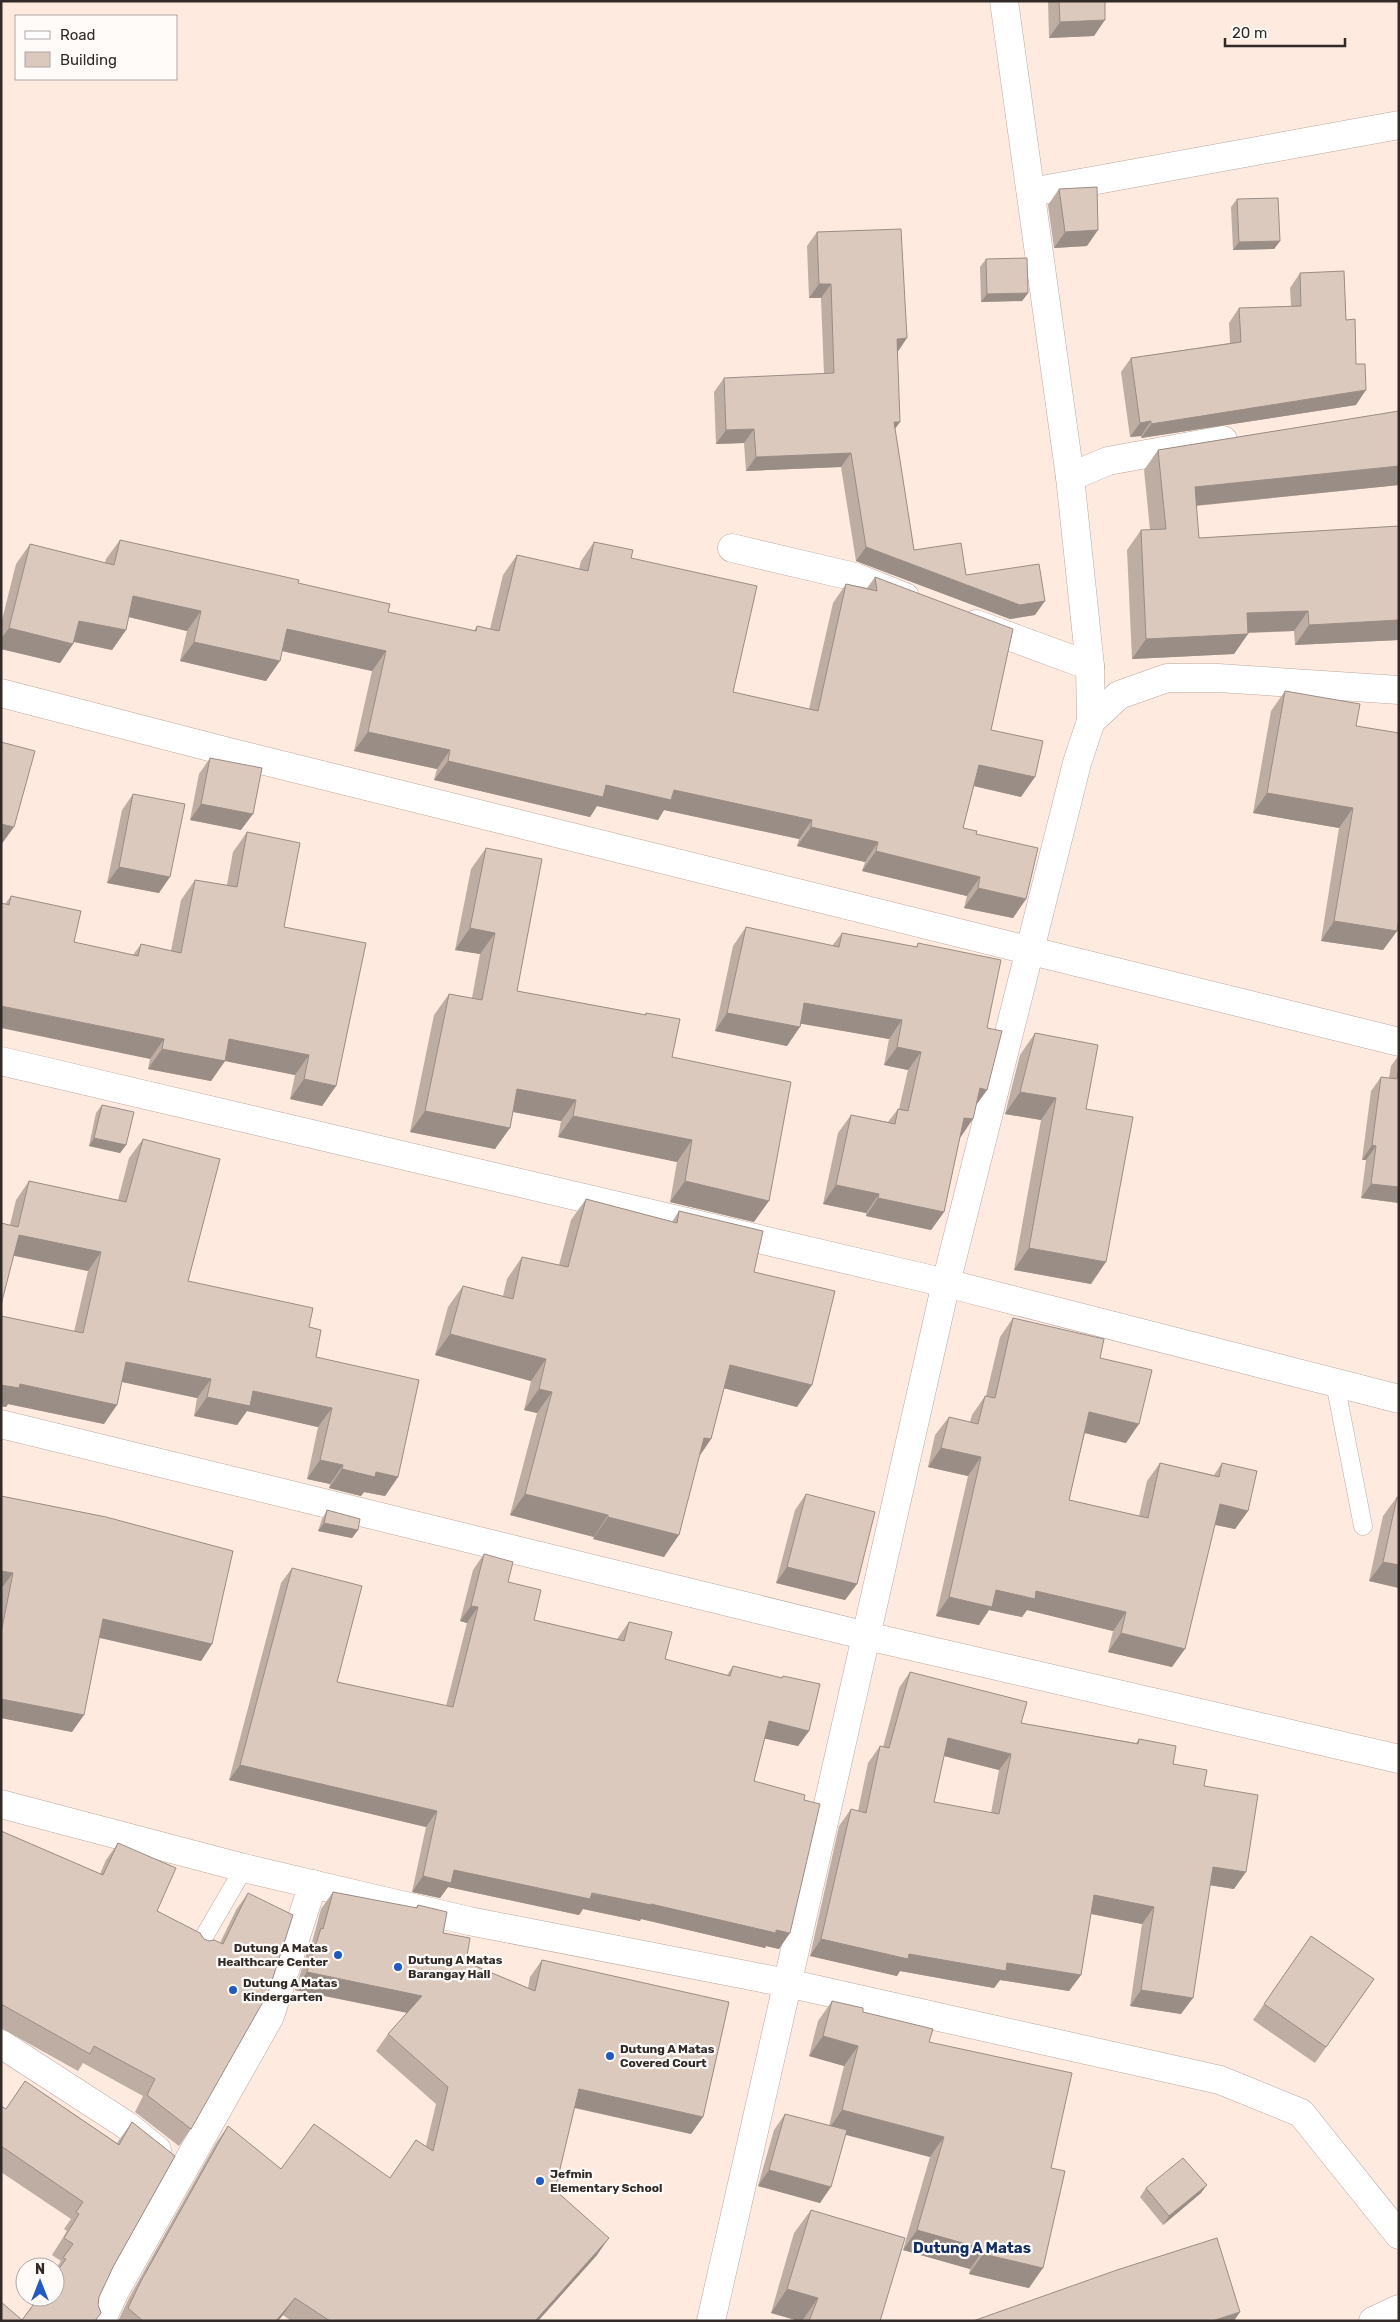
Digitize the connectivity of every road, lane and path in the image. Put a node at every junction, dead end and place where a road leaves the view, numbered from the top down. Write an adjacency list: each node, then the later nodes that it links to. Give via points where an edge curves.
1 (1004, 1): 3 (street)
2 (1399, 126): 3 (street)
3 (1031, 192): 5 (street)
4 (1244, 437): 5 (street, via 1108,461)
5 (1070, 477): 7 (street)
6 (732, 548): 7 (street, via 855,577)
7 (1090, 666): 10 (street)
8 (1399, 690): 10 (street, via 1218,678 1167,678 1119,696)
9 (1, 693): 11 (street)
10 (1091, 722): 11 (street, via 1077,763)
11 (1030, 950): 12 (street); 14 (street)
12 (1399, 1042)
13 (1, 1061): 14 (street)
14 (946, 1282): 15 (street); 19 (street)
15 (1335, 1383): 16 (street); 18 (lane)
16 (1399, 1399)
17 (1, 1424): 19 (street)
18 (1363, 1526)
19 (867, 1636): 20 (street); 25 (street)
20 (1399, 1759)
21 (1, 1804): 22 (street)
22 (244, 1868): 23 (street); 24 (lane)
23 (313, 1884): 25 (street, via 469,1921); 27 (street, via 270,2016)
24 (198, 1947)
25 (787, 1983): 28 (street, via 1220,2080 1301,2113); 31 (street)
26 (1, 2044): 27 (street, via 126,2125)
27 (184, 2170): 30 (street)
28 (1399, 2235)
29 (1399, 2309): 32 (street)
30 (101, 2321)
31 (711, 2321)
32 (1374, 2321)

